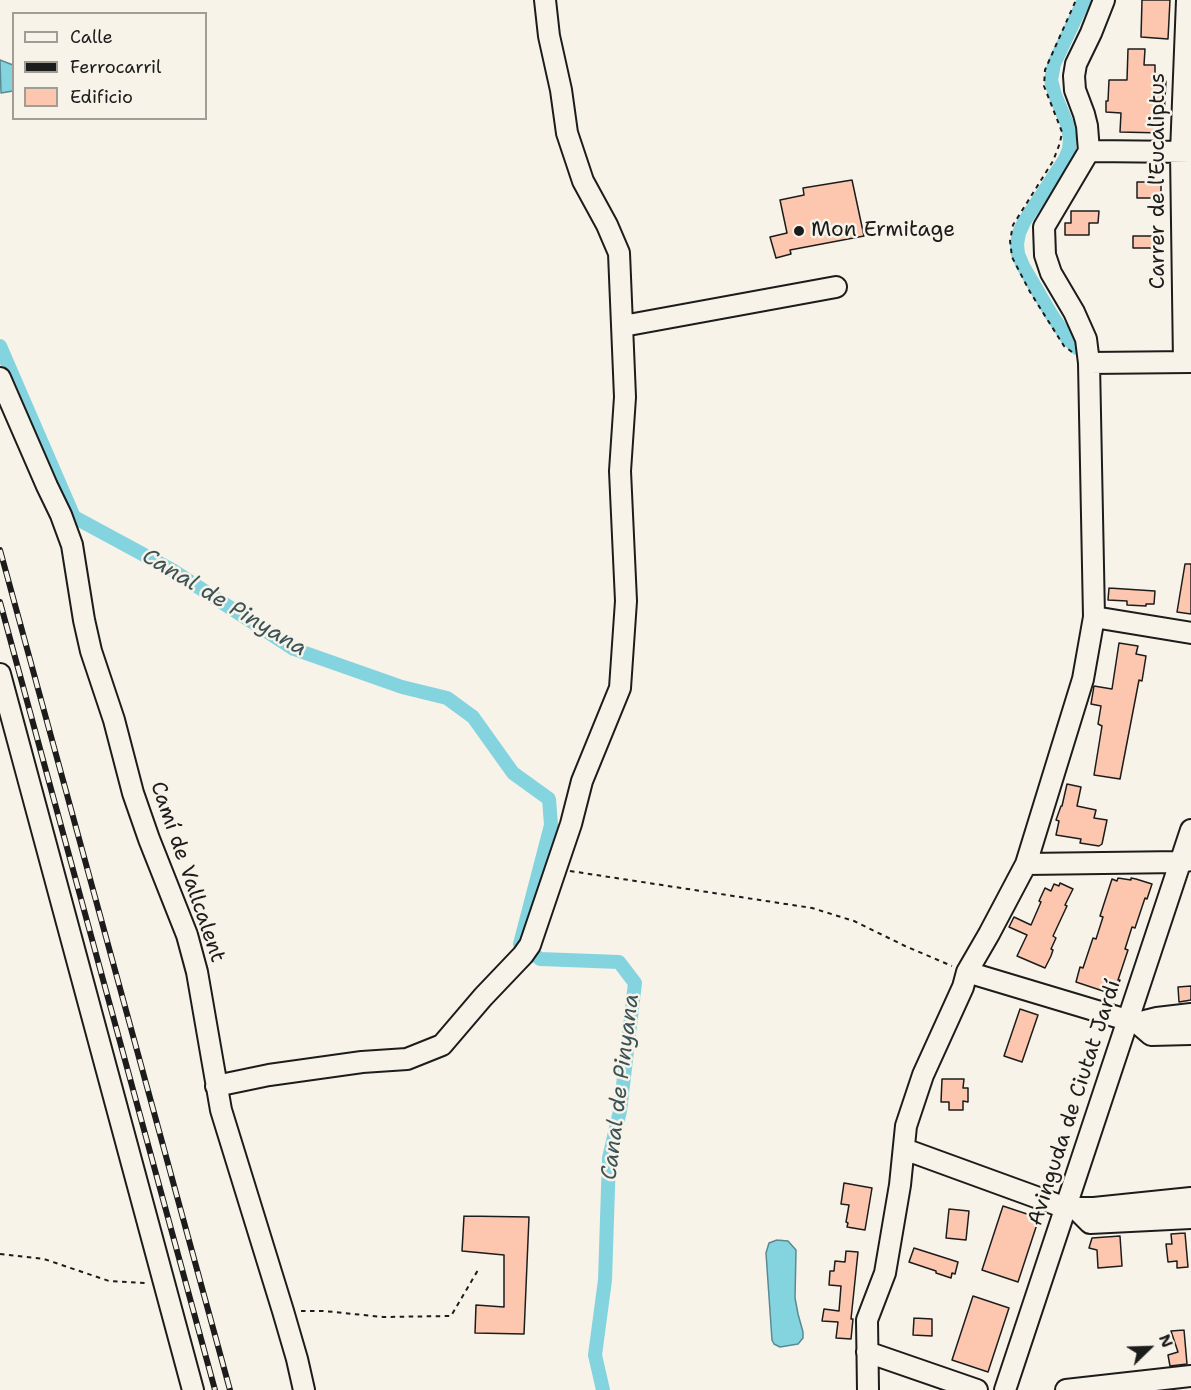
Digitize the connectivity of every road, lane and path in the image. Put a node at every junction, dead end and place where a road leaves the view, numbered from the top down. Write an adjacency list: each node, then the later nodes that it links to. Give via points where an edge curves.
1 (545, 0): 8 (street, via 567,133 583,181 619,253)
2 (1076, 0): 10 (path, via 1045,70 1044,86 1062,132 1060,143 1013,225 1010,241 1012,257 1064,346)
3 (1104, 0): 5 (street, via 1074,76)
4 (1187, 0): 6 (street, Carrer de l'Eucaliptus)
5 (1089, 151): 6 (street); 10 (street, via 1044,228 1045,255 1051,273 1086,339)
6 (1186, 152): 9 (street, Carrer de l'Eucaliptus)
7 (836, 286): 8 (street)
8 (623, 326): 18 (street, via 625,397 620,471 626,601 620,688 582,781)
9 (1187, 362): 10 (street)
10 (1089, 363): 12 (street)
11 (0, 378): 23 (street, Camí de Vallcalent, via 72,545 91,651 133,793 187,935 197,972)
12 (1094, 617): 13 (street); 17 (street, via 1083,679)
13 (1191, 633)
14 (0, 674): 30 (street)
15 (1191, 830): 16 (street, Avinguda de Ciutat Jardí)
16 (1187, 861): 17 (street); 21 (street, Avinguda de Ciutat Jardí)
17 (1026, 864): 19 (street)
18 (556, 868): 19 (path, via 812,908 854,921); 23 (street, via 526,950 442,1045 407,1059 269,1075)
19 (967, 972): 21 (street); 24 (street, via 923,1076 906,1126)
20 (1191, 1014): 21 (street)
21 (1132, 1022): 22 (street, via 1152,1035); 26 (street, Avinguda de Ciutat Jardí)
22 (1191, 1034)
23 (216, 1086): 31 (street, Camí de Vallcalent)
24 (904, 1149): 26 (street); 32 (street, via 885,1273 867,1320)
25 (1191, 1198): 26 (street)
26 (1071, 1208): 27 (street, via 1090,1223); 38 (street, Avinguda de Ciutat Jardí); 39 (street, Avinguda de Ciutat Jardí)
27 (1191, 1218)
28 (0, 1254): 30 (path, via 44,1259 109,1281)
29 (478, 1270): 31 (path, via 451,1316 383,1317)
30 (166, 1284): 34 (street)
31 (283, 1311): 35 (street, Camí de Vallcalent)
32 (867, 1352): 36 (street); 37 (street)
33 (1191, 1376): 40 (street)
34 (194, 1390)
35 (304, 1390)
36 (868, 1390)
37 (977, 1390)
38 (1005, 1390)
39 (1015, 1390)
40 (1066, 1390)

